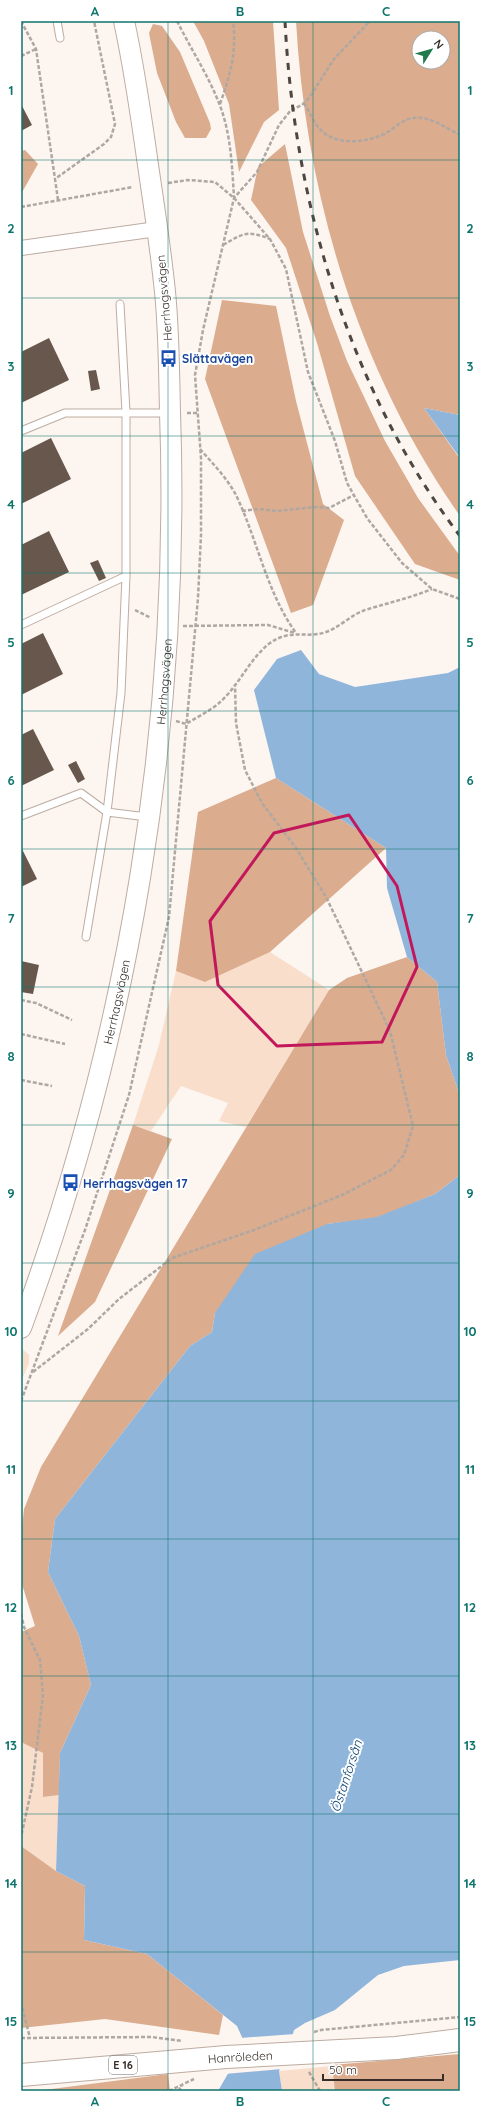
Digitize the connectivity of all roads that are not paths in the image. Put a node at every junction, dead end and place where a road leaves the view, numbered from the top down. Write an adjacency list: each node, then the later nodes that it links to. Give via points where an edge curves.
1 (57, 21): 3 (lane)
2 (124, 21): 4 (street, Herrhagsvägen, via 137,85)
3 (60, 38)
4 (157, 229): 5 (street); 8 (street, Herrhagsvägen, via 166,299)
5 (21, 248)
6 (120, 304): 7 (lane)
7 (126, 412): 8 (lane); 9 (lane, via 65,413); 10 (lane)
8 (170, 413): 14 (street, Herrhagsvägen, via 173,495 168,626)
9 (21, 431)
10 (126, 576): 11 (lane); 12 (lane, via 121,693)
11 (21, 625)
12 (107, 812): 13 (lane, via 81,793); 14 (lane); 15 (lane)
13 (21, 816)
14 (149, 818): 16 (street, Herrhagsvägen, via 126,958 86,1127 54,1236)
15 (86, 937)
16 (21, 1328)
17 (460, 2040): 18 (highway, Hanröleden / E 16, via 300,2059 226,2057)
18 (21, 2075)

